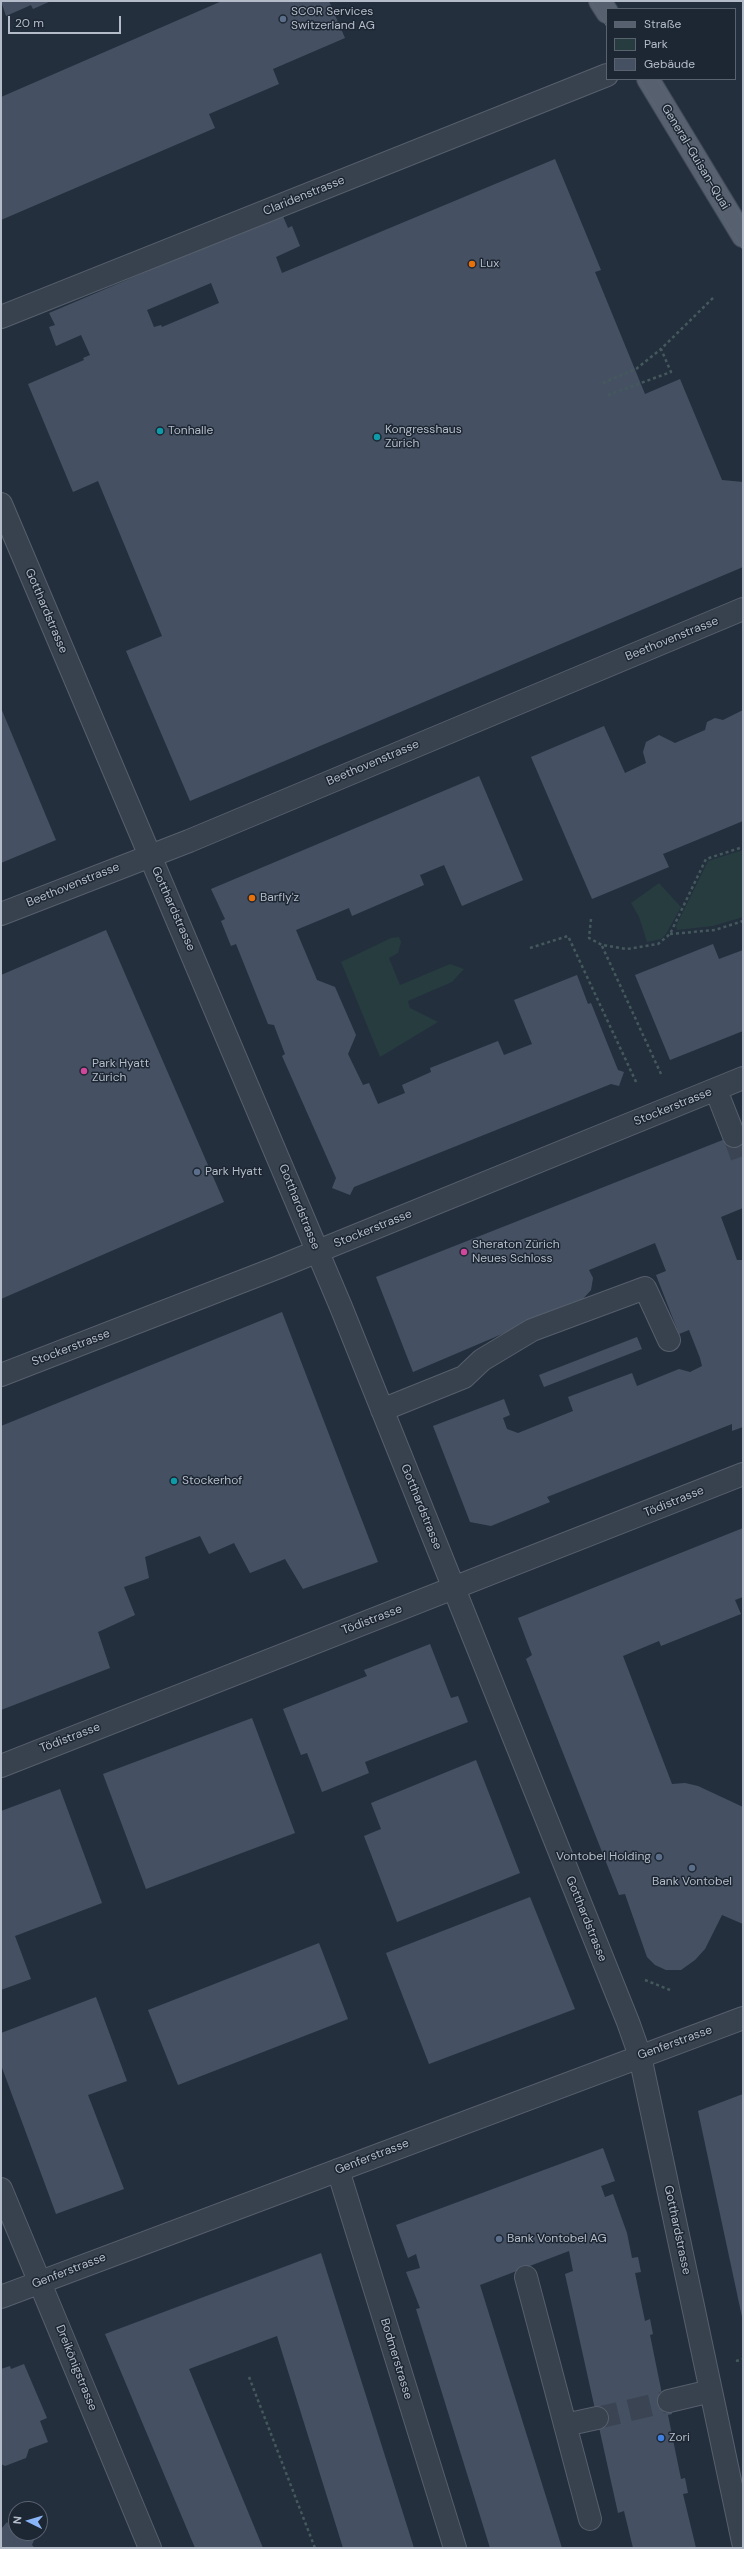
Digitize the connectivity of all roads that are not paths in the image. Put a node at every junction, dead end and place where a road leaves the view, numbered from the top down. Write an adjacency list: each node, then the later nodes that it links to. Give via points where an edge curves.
1 (600, 1): 2 (main road)
2 (606, 10)
3 (606, 75): 6 (street, Claridenstrasse)
4 (649, 80): 5 (main road, General-Guisan-Quai)
5 (743, 236)
6 (1, 317)
7 (1, 504): 9 (street, Gotthardstrasse)
8 (743, 609): 9 (street, Beethovenstrasse)
9 (149, 856): 10 (street, Beethovenstrasse); 14 (street, Gotthardstrasse, via 170,898)
10 (1, 914)
11 (743, 1078): 12 (street, Stockerstrasse)
12 (716, 1090): 13 (street); 14 (street, Stockerstrasse)
13 (734, 1136)
14 (317, 1251): 16 (street, Stockerstrasse); 17 (street, Gotthardstrasse)
15 (668, 1340): 17 (street, via 645,1288 532,1330 482,1360 464,1377)
16 (1, 1376)
17 (382, 1410): 19 (street, Gotthardstrasse)
18 (743, 1474): 19 (street, Tödistrasse)
19 (454, 1588): 20 (street, Tödistrasse); 22 (street, Gotthardstrasse)
20 (1, 1766)
21 (743, 2018): 22 (street, Genferstrasse)
22 (640, 2056): 23 (street, Genferstrasse); 28 (street, Gotthardstrasse)
23 (338, 2170): 26 (street, Genferstrasse); 35 (street, Bodmerstrasse)
24 (1, 2189): 26 (street, Dreikönigstrasse)
25 (526, 2277): 31 (street)
26 (40, 2282): 27 (street, Genferstrasse); 34 (street, Dreikönigstrasse)
27 (1, 2297)
28 (711, 2391): 29 (street); 33 (street, Gotthardstrasse)
29 (669, 2401)
30 (597, 2418): 31 (street)
31 (565, 2425): 32 (street)
32 (590, 2519)
33 (743, 2542)
34 (150, 2548)
35 (455, 2548)

